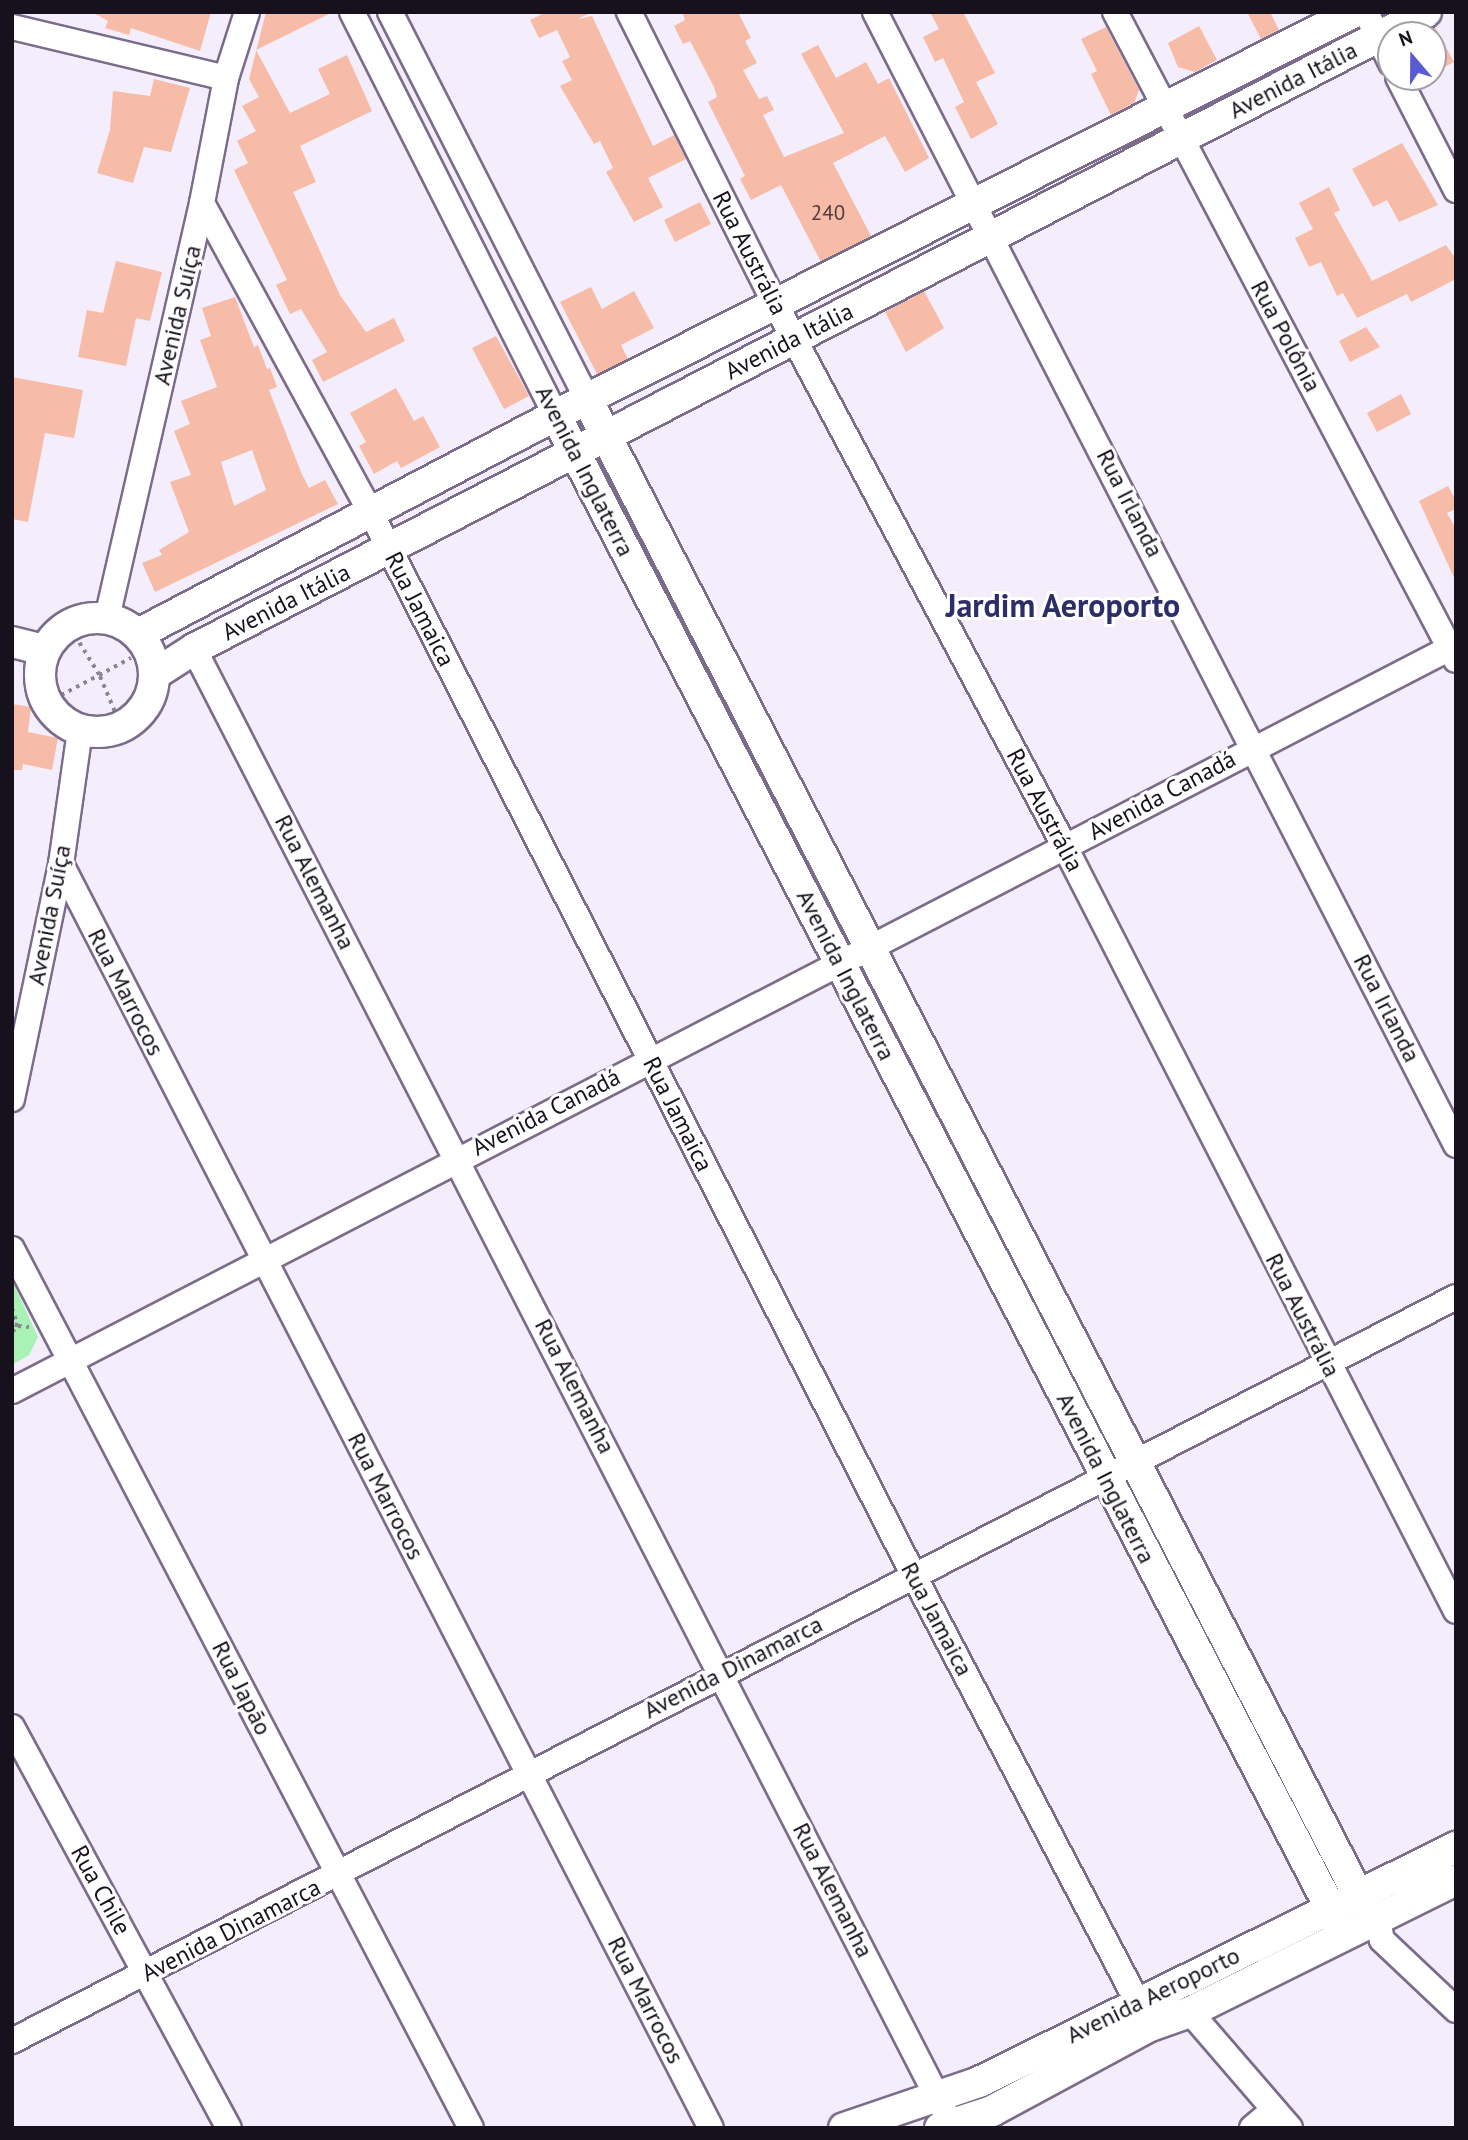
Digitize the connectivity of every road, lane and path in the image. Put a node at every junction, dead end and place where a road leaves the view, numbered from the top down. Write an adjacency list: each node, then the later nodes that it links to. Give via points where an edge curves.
1 (247, 12): 12 (street, Avenida Suíça)
2 (352, 12): 23 (street, Avenida Inglaterra)
3 (390, 12): 22 (street, Avenida Inglaterra)
4 (629, 12): 20 (street, Rua Austrália)
5 (875, 12): 18 (street, Rua Irlanda)
6 (1115, 12): 14 (street, Rua Polônia)
7 (1354, 12): 14 (street, Avenida Itália)
8 (1426, 12): 9 (street, Avenida Itália)
9 (1409, 21)
10 (12, 27): 12 (street)
11 (1377, 38): 15 (street, Avenida Itália)
12 (226, 78): 17 (street, Avenida Suíça)
13 (1405, 91): 16 (street)
14 (1164, 108): 15 (street, Rua Polônia); 18 (street, Avenida Itália)
15 (1181, 137): 19 (street, Avenida Itália); 33 (street, Rua Polônia)
16 (1456, 190)
17 (202, 203): 26 (street, Rua Jamaica); 28 (street, Avenida Suíça)
18 (976, 204): 19 (street, Rua Irlanda); 20 (street, Avenida Itália)
19 (994, 236): 21 (street, Avenida Itália); 39 (street, Rua Irlanda)
20 (776, 305): 21 (street, Rua Austrália); 22 (street, Avenida Itália)
21 (795, 339): 24 (street, Avenida Itália); 40 (street, Rua Austrália)
22 (587, 399): 23 (street, Avenida Itália); 24 (street, Avenida Inglaterra)
23 (556, 416): 25 (street, Avenida Inglaterra); 26 (street, Avenida Itália)
24 (609, 434): 25 (street, Avenida Itália); 42 (street, Avenida Inglaterra)
25 (574, 453): 27 (street, Avenida Itália); 43 (street, Avenida Inglaterra)
26 (370, 511): 27 (street, Rua Jamaica); 34 (street, Avenida Itália)
27 (390, 548): 31 (street, Avenida Itália); 44 (street, Rua Jamaica)
28 (107, 618): 29 (street); 34 (street)
29 (68, 625): 32 (street); 35 (path)
30 (12, 642): 32 (street)
31 (194, 649): 34 (street, Avenida Itália); 47 (street, Rua Alemanha)
32 (45, 650): 36 (street)
33 (1454, 651): 39 (street, Avenida Canadá)
34 (147, 652): 35 (path); 37 (street, via 145,706)
35 (99, 675): 36 (path); 37 (path)
36 (32, 687): 38 (street, via 60,720)
37 (121, 727): 38 (street)
38 (80, 730): 41 (street, Avenida Suíça)
39 (1254, 746): 40 (street, Avenida Canadá); 46 (street, Rua Irlanda)
40 (1065, 846): 42 (street, Avenida Canadá); 54 (street, Rua Austrália)
41 (61, 864): 45 (street, Avenida Suíça); 49 (street, Rua Marrocos)
42 (873, 946): 43 (street, Avenida Canadá); 56 (street, Avenida Inglaterra)
43 (840, 964): 44 (street, Avenida Canadá); 57 (street, Avenida Inglaterra)
44 (650, 1059): 47 (street, Avenida Canadá); 58 (street, Rua Jamaica)
45 (12, 1099)
46 (1456, 1145)
47 (457, 1158): 49 (street, Avenida Canadá); 60 (street, Rua Alemanha)
48 (12, 1249): 53 (street, Rua Japão)
49 (265, 1261): 53 (street, Avenida Canadá); 62 (street, Rua Marrocos)
50 (1456, 1297): 54 (street, Avenida Dinamarca)
51 (12, 1308): 52 (path, via 18,1326)
52 (12, 1324)
53 (73, 1361): 55 (street, Avenida Canadá); 64 (street, Rua Japão)
54 (1326, 1362): 56 (street, Avenida Dinamarca); 59 (street, Rua Austrália)
55 (12, 1391)
56 (1135, 1461): 57 (street, Avenida Dinamarca); 66 (street, Avenida Inglaterra)
57 (1105, 1477): 58 (street, Avenida Dinamarca); 67 (street, Avenida Inglaterra)
58 (913, 1574): 60 (street, Avenida Dinamarca); 73 (street, Rua Jamaica)
59 (1456, 1611)
60 (722, 1672): 62 (street, Avenida Dinamarca); 75 (street, Rua Alemanha)
61 (12, 1727): 70 (street, Rua Chile)
62 (530, 1773): 64 (street, Avenida Dinamarca); 80 (street, Rua Marrocos)
63 (1456, 1847): 66 (street, Avenida Aeroporto)
64 (338, 1874): 70 (street, Avenida Dinamarca); 79 (street, Rua Japão)
65 (1456, 1880): 68 (street, Avenida Aeroporto)
66 (1358, 1895): 67 (street, Avenida Aeroporto); 68 (street, Avenida Inglaterra)
67 (1329, 1909): 69 (street, Avenida Inglaterra); 73 (street, Avenida Aeroporto)
68 (1380, 1930): 69 (street, Avenida Aeroporto); 71 (street)
69 (1344, 1934): 72 (street, Avenida Aeroporto)
70 (147, 1973): 74 (street, Avenida Dinamarca); 78 (street, Rua Chile)
71 (1456, 2010)
72 (1190, 2012): 73 (street, Avenida Aeroporto); 76 (street)
73 (1144, 2014): 75 (street, Avenida Aeroporto); 77 (street, Avenida Aeroporto, via 992,2111)
74 (12, 2041)
75 (937, 2097): 77 (street, Rua Alemanha); 81 (street, Avenida Aeroporto)
76 (1281, 2119): 82 (street)
77 (946, 2126)
78 (229, 2128)
79 (471, 2128)
80 (711, 2128)
81 (844, 2128)
82 (1252, 2128)

